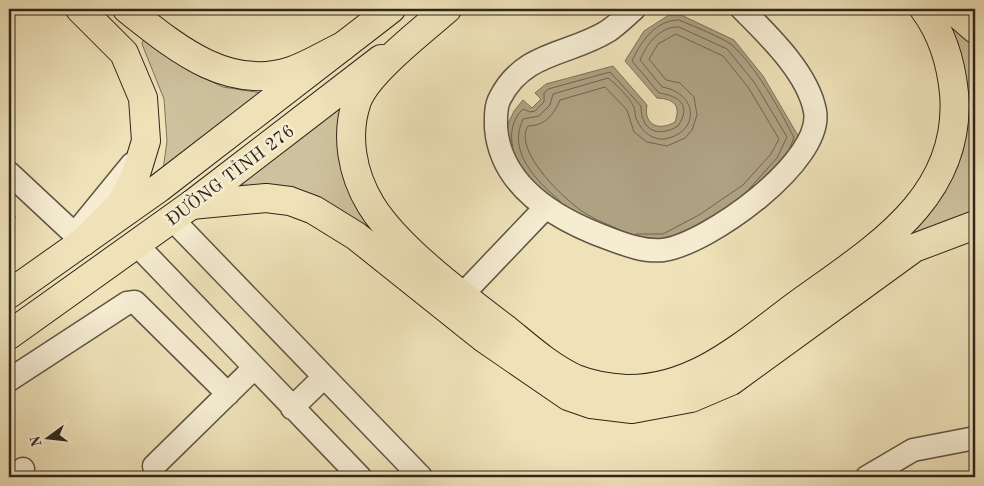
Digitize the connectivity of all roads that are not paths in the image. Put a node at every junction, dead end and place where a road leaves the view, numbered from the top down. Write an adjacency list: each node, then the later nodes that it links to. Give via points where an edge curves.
1 (67, 9): 17 (street, via 114,57 132,89 140,122 138,154)
2 (80, 9): 17 (main road, via 124,53 143,98 146,141 135,177 120,205)
3 (127, 9): 11 (main road, via 193,58 226,72 257,77 292,71)
4 (391, 9): 11 (main road, ĐƯỜNG TỈNH 276)
5 (446, 9): 15 (main road, ĐƯỜNG TỈNH 276); 20 (main road, via 364,88 357,102 351,145 361,184 382,222)
6 (634, 9): 14 (street, via 608,31 546,55 518,74 499,99 497,140 506,164 529,194)
7 (742, 9): 14 (street, via 807,86 815,111 815,128 809,142 756,201 710,233 686,244 661,250 630,245 580,228)
8 (924, 9): 20 (main road, via 941,37 954,86 954,122 938,178 904,222 715,366 684,380 661,385 624,388 578,380 556,368)
9 (952, 9): 10 (main road)
10 (975, 29)
11 (343, 46): 13 (main road, ĐƯỜNG TỈNH 276)
12 (9, 173): 17 (street)
13 (159, 188): 15 (main road); 17 (main road, ĐƯỜNG TỈNH 276)
14 (545, 208): 20 (street)
15 (181, 213): 16 (main road, via 266,198 290,201 314,210 356,236 484,339 568,396 591,404 632,409 691,398 730,381 914,248); 18 (main road, ĐƯỜNG TỈNH 276); 23 (street)
16 (975, 225)
17 (79, 238): 19 (main road, ĐƯỜNG TỈNH 276)
18 (136, 245): 21 (main road, ĐƯỜNG TỈNH 276); 22 (street)
19 (9, 294)
20 (462, 295)
21 (9, 336)
22 (254, 368): 25 (street); 26 (street)
23 (324, 377): 26 (street); 30 (street)
24 (9, 380): 25 (street, via 126,303 135,302)
25 (228, 394): 28 (street)
26 (292, 408): 29 (street)
27 (975, 438): 31 (street, via 913,450)
28 (154, 466)
29 (360, 477)
30 (421, 477)
31 (867, 477)

